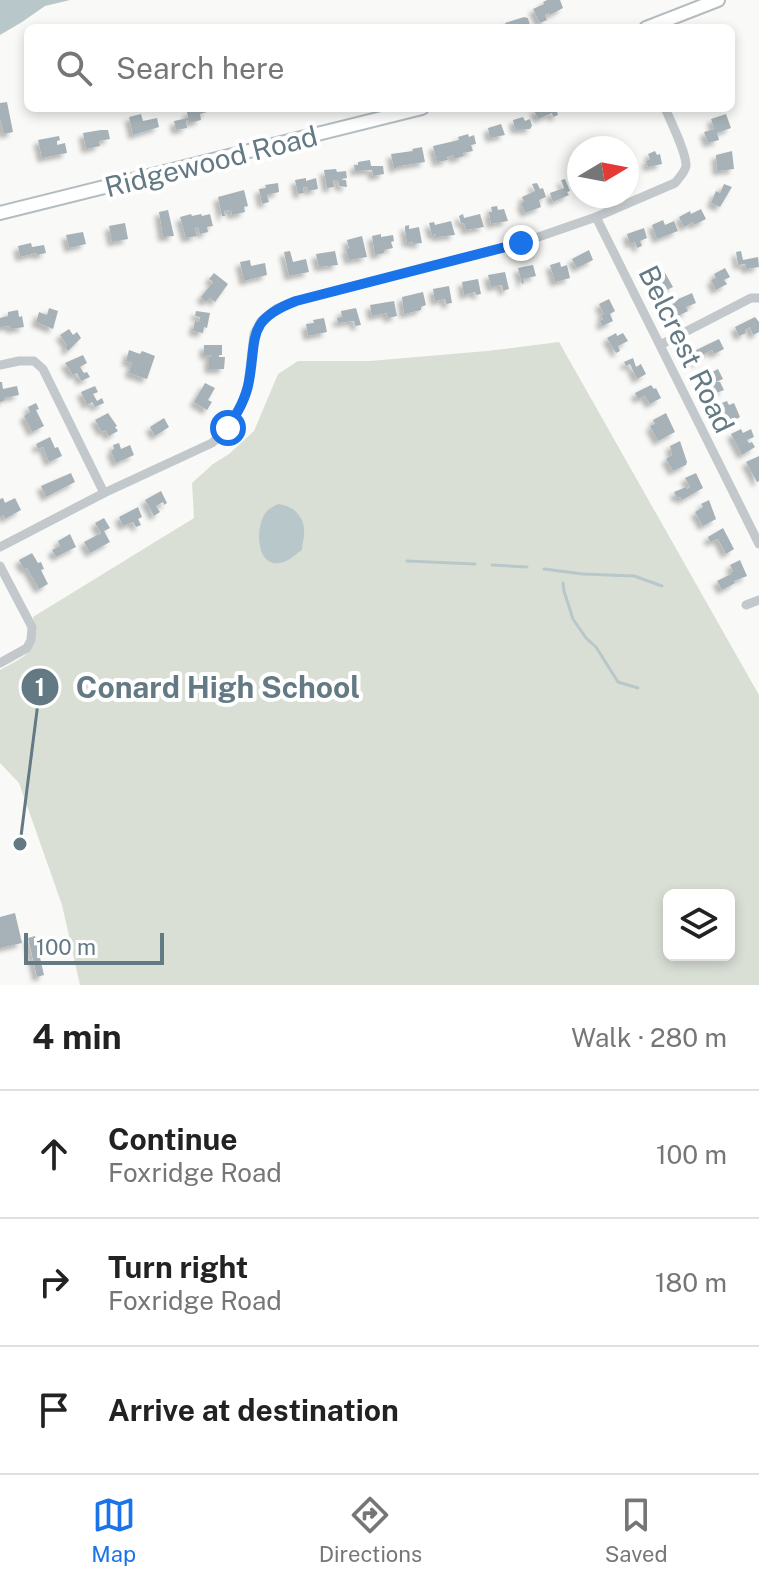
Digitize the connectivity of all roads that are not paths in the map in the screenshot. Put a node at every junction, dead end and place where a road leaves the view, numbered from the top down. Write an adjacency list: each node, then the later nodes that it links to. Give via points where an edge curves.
1 (718, 0): 2 (main road)
2 (656, 24)
3 (406, 112): 5 (main road, Ridgewood Road)
4 (667, 112): 6 (street, via 686,165 682,176)
5 (0, 213)
6 (596, 217): 8 (street, Belcrest Road); 10 (street, via 521,243 276,309 254,334 248,385 228,428 212,443)
7 (759, 298): 8 (street)
8 (660, 345): 11 (street, Belcrest Road)
9 (0, 365): 10 (street, via 34,361 43,369)
10 (104, 493): 12 (street)
11 (759, 544)
12 (0, 547)
13 (0, 566): 16 (street, via 32,627 27,648)
14 (759, 600): 15 (street)
15 (746, 605)
16 (0, 663)

